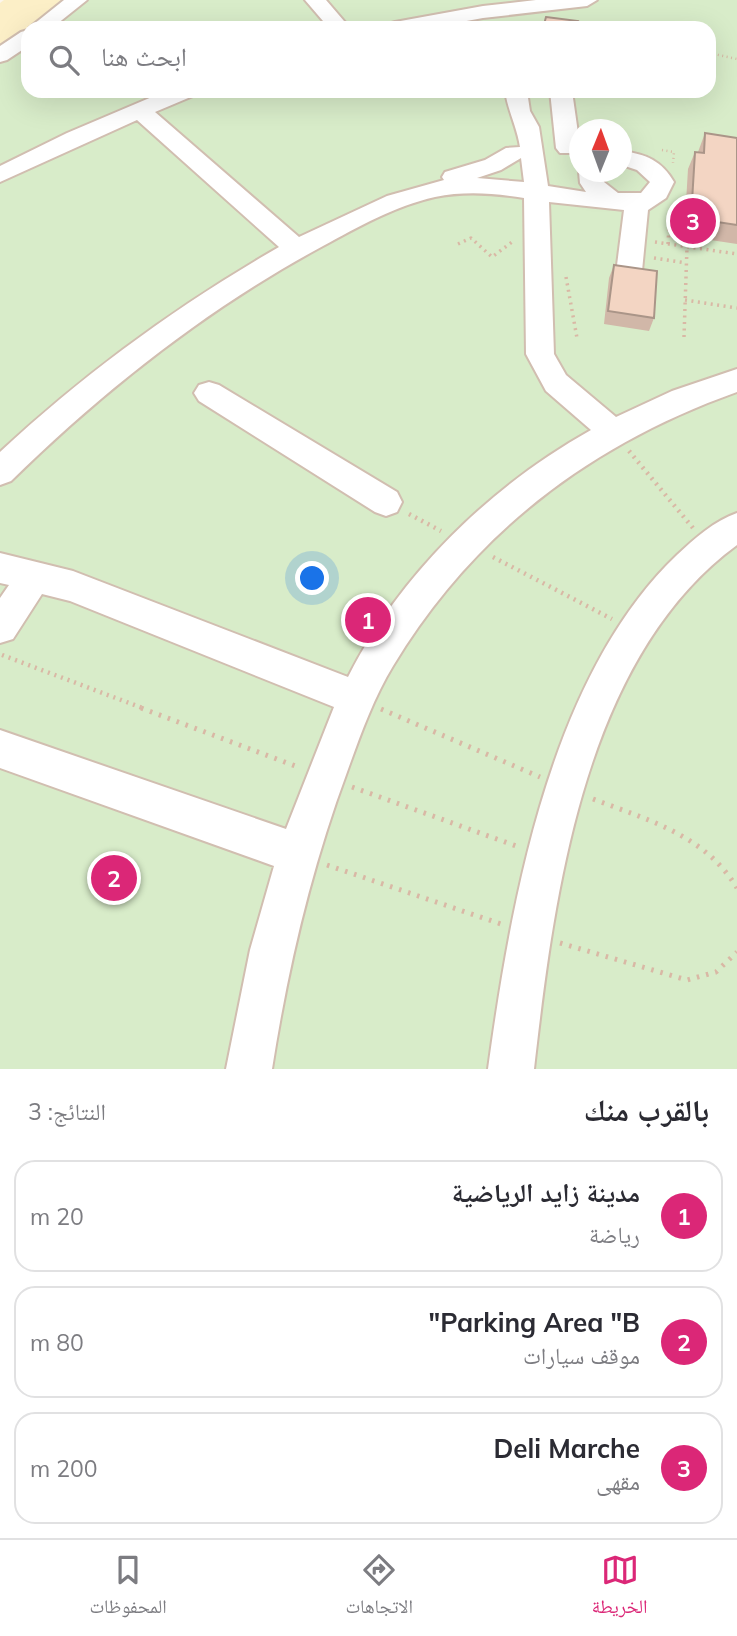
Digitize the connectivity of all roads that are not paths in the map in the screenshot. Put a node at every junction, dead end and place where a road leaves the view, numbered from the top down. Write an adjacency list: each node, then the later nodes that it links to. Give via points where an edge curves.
1 (77, 0): 6 (lane)
2 (315, 0): 7 (lane)
3 (587, 0): 4 (lane)
4 (550, 2): 5 (lane)
5 (503, 19): 8 (lane)
6 (48, 21)
7 (334, 21)
8 (479, 21)
9 (21, 41): 10 (lane)
10 (0, 56)
11 (168, 98): 14 (lane)
12 (563, 98): 15 (lane)
13 (517, 101): 16 (lane)
14 (139, 110): 19 (lane); 24 (lane)
15 (569, 127)
16 (522, 145): 17 (lane); 21 (lane, via 493,165); 22 (lane, via 536,175)
17 (569, 149)
18 (632, 161): 23 (lane, via 645,164 662,182 657,194)
19 (0, 175)
20 (591, 182): 23 (lane, via 594,188)
21 (421, 193): 22 (lane, via 478,185); 24 (lane)
22 (535, 194): 23 (lane); 28 (lane, via 538,344 544,364 565,391)
23 (629, 201): 25 (lane, via 636,210)
24 (297, 249): 29 (lane, via 147,343 71,404)
25 (623, 280)
26 (737, 380): 28 (lane, via 659,408)
27 (209, 393): 30 (lane)
28 (612, 431): 35 (lane, via 534,481 467,544 407,615)
29 (0, 472)
30 (386, 502)
31 (723, 537): 39 (lane, via 678,576 635,631 587,733 567,789 531,934)
32 (0, 568): 33 (lane)
33 (36, 576): 34 (lane); 35 (lane, via 73,586)
34 (0, 627)
35 (356, 698): 37 (lane)
36 (0, 749): 37 (lane)
37 (297, 854): 38 (lane, via 267,966)
38 (249, 1069)
39 (511, 1069)

